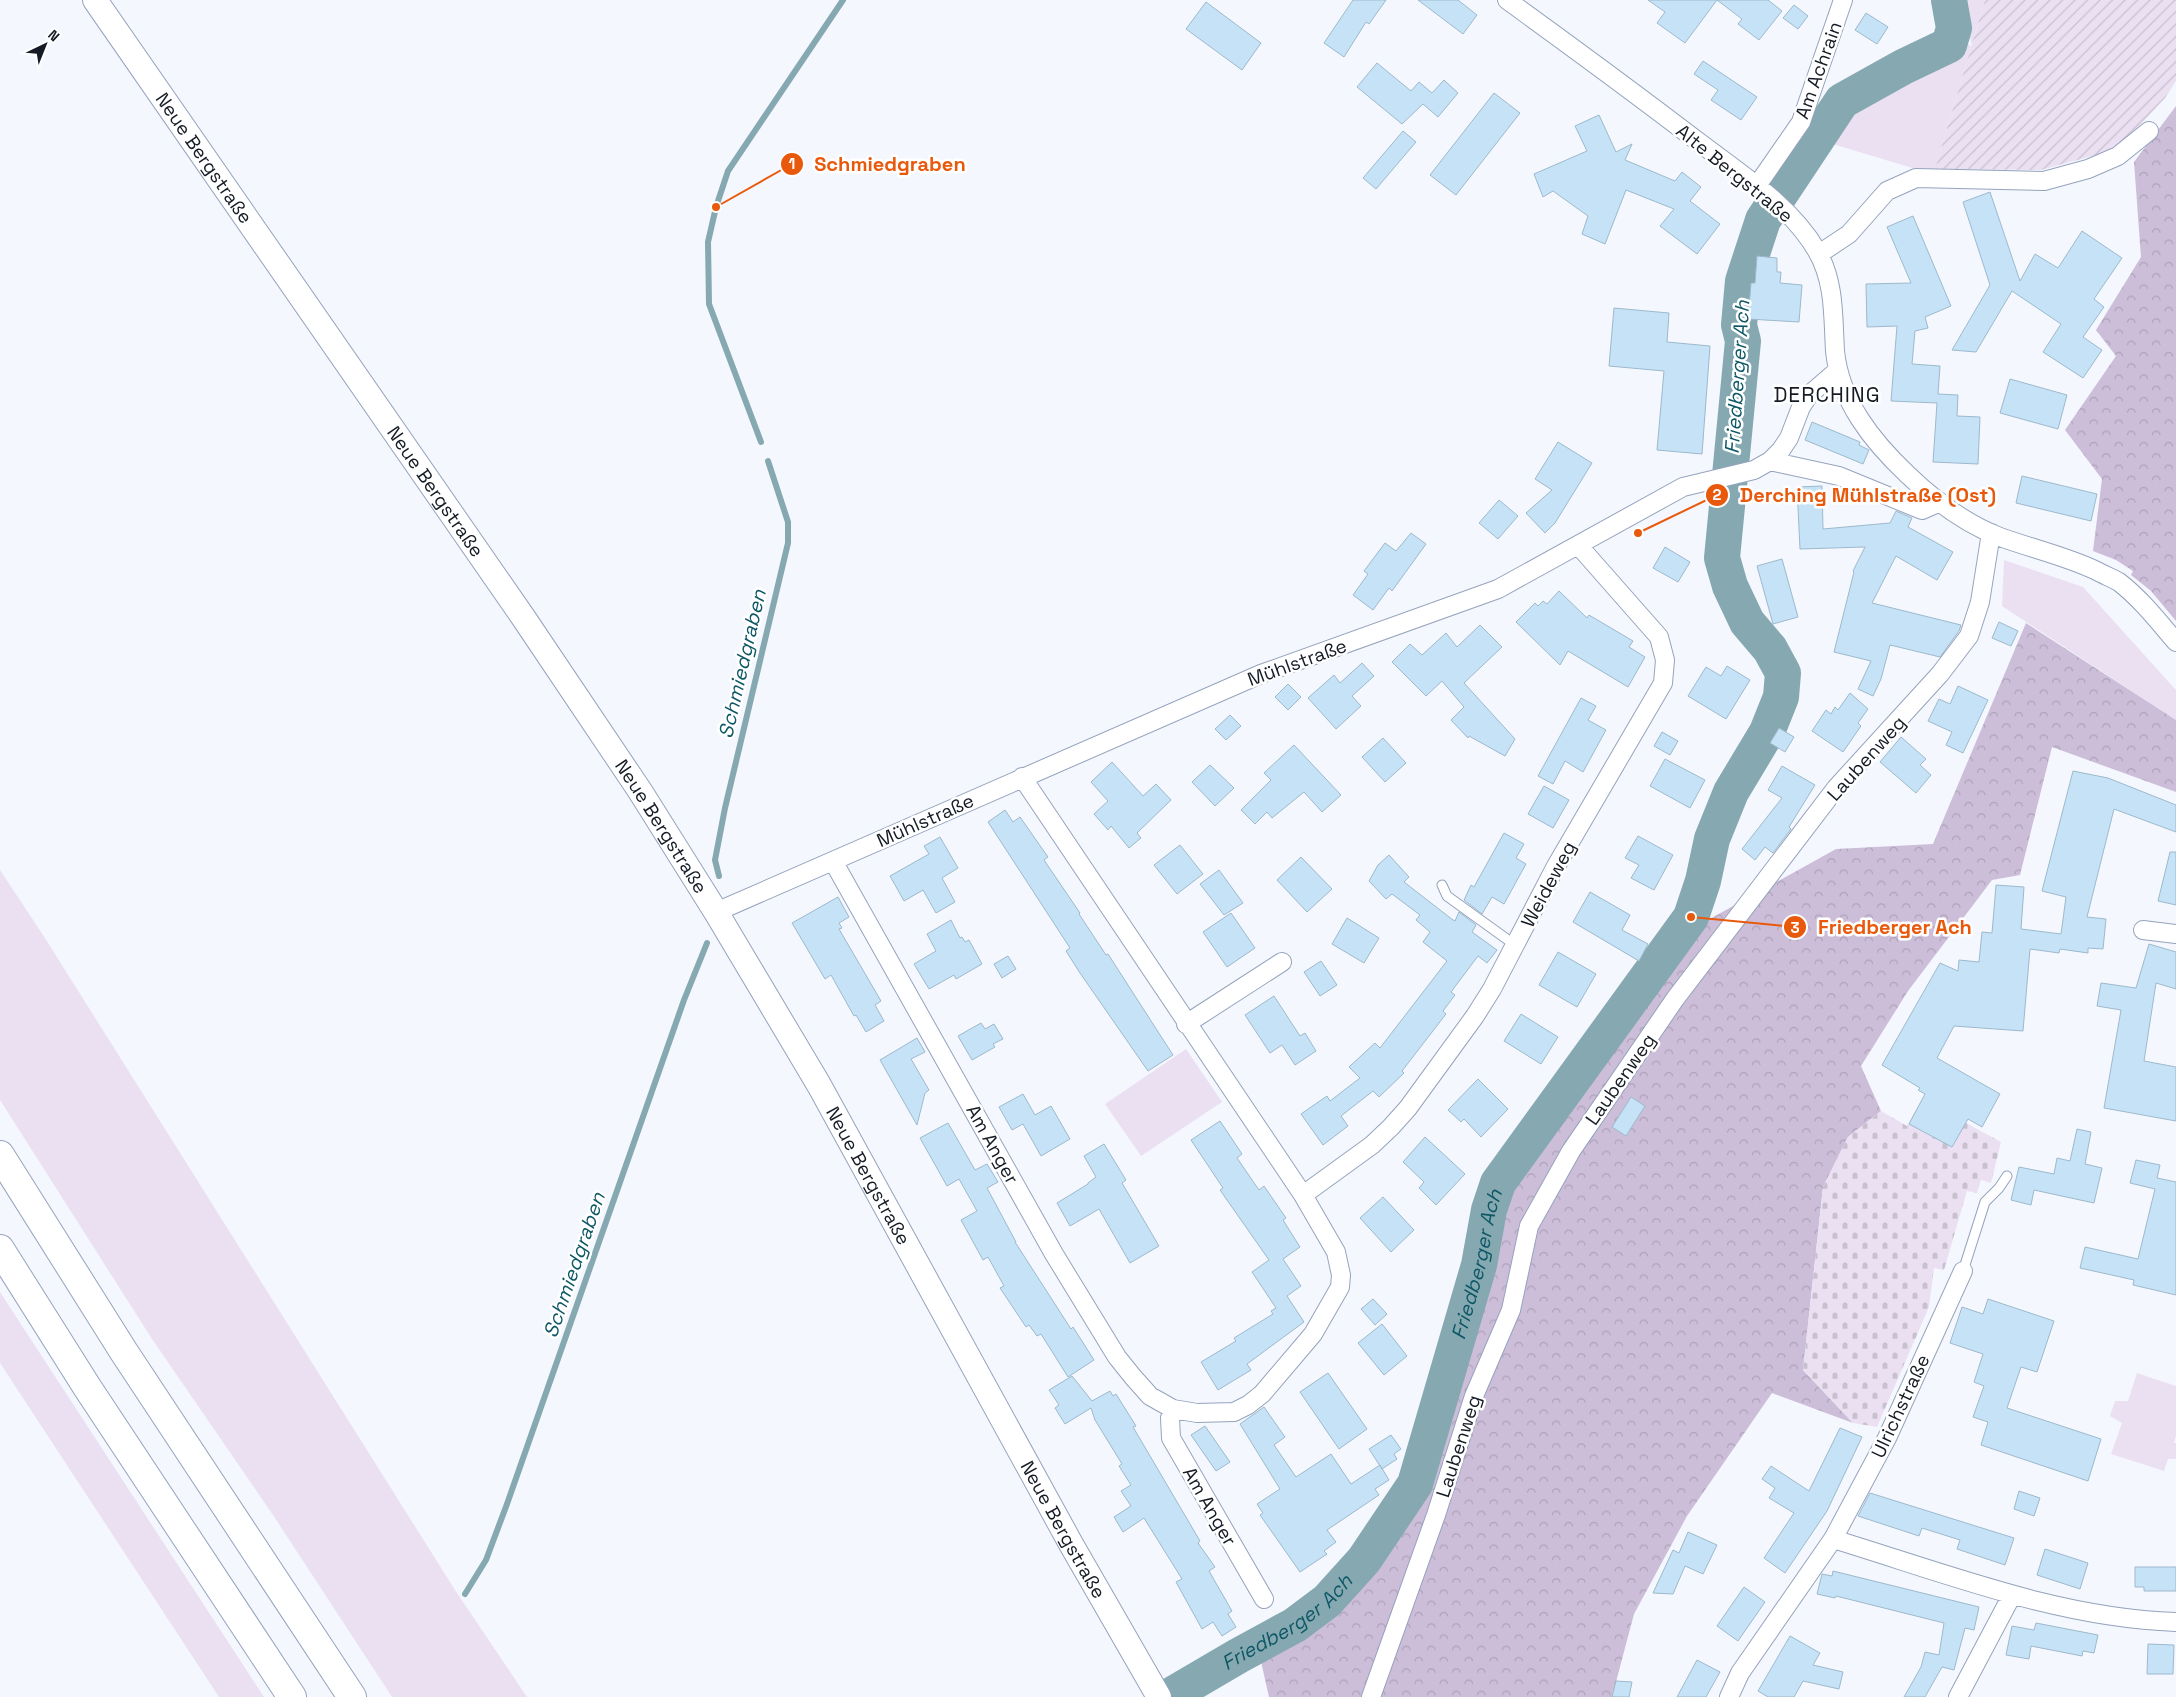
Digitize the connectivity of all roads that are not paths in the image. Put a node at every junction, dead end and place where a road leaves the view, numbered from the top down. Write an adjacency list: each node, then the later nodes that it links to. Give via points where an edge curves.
1 (95, 0): 16 (main road, Neue Bergstraße, via 524,617)
2 (1507, 0): 5 (street, Alte Bergstraße)
3 (1843, 0): 5 (street, Am Achrain, via 1801,122)
4 (2148, 131): 6 (street, via 2118,156 2088,169 2044,181 1916,178 1887,191 1848,234)
5 (1760, 190): 6 (street, Alte Bergstraße, via 1803,228)
6 (1819, 254): 7 (street, Alte Bergstraße, via 1833,304)
7 (1838, 370): 8 (street, Mühlstraße, via 1809,395 1789,438); 9 (street, Alte Bergstraße, via 1857,416 1907,474)
8 (1770, 460): 9 (street, via 1839,476 1922,510); 11 (street, Mühlstraße, via 1754,470 1683,487)
9 (1940, 502): 10 (street, Alte Bergstraße)
10 (1991, 533): 12 (street, Alte Bergstraße, via 2072,559 2117,581 2142,602); 35 (street, Laubenweg, via 1980,602 1969,636 1940,674 1836,788 1676,999 1571,1151 1529,1226 1511,1310 1474,1396 1436,1515)
11 (1578, 545): 13 (street, Mühlstraße, via 1498,589 1261,674); 19 (street, Weideweg, via 1659,637 1665,660 1663,683 1556,866)
12 (2176, 642)
13 (1022, 777): 14 (street, Mühlstraße); 21 (street, Am Anger)
14 (834, 861): 16 (street, Mühlstraße); 27 (street, Am Anger, via 1050,1245 1113,1349 1150,1396)
15 (1442, 885): 19 (lane, via 1447,896)
16 (716, 912): 32 (main road, Neue Bergstraße, via 818,1085)
17 (2143, 930): 18 (street)
18 (2176, 934)
19 (1515, 945): 24 (street, Weideweg, via 1475,1016 1408,1108 1372,1145)
20 (1282, 962): 21 (street)
21 (1186, 1024): 24 (street, Am Anger)
22 (0, 1155): 34 (highway, via 124,1352)
23 (2007, 1176): 26 (lane, via 1985,1202)
24 (1303, 1195): 27 (street, Am Anger, via 1336,1252 1341,1275 1340,1287 1313,1334 1275,1381 1248,1405 1234,1412 1217,1413)
25 (0, 1249): 33 (highway)
26 (1963, 1271): 28 (street, Ulrichstraße, via 1887,1438)
27 (1174, 1409): 30 (street, Am Anger, via 1170,1418 1171,1438)
28 (1833, 1539): 29 (street); 36 (street, Ulrichstraße, via 1740,1673)
29 (2012, 1595): 31 (street, via 2105,1615); 37 (street)
30 (1264, 1599)
31 (2176, 1622)
32 (1156, 1691)
33 (292, 1697)
34 (352, 1697)
35 (1371, 1697)
36 (1729, 1697)
37 (1958, 1697)

